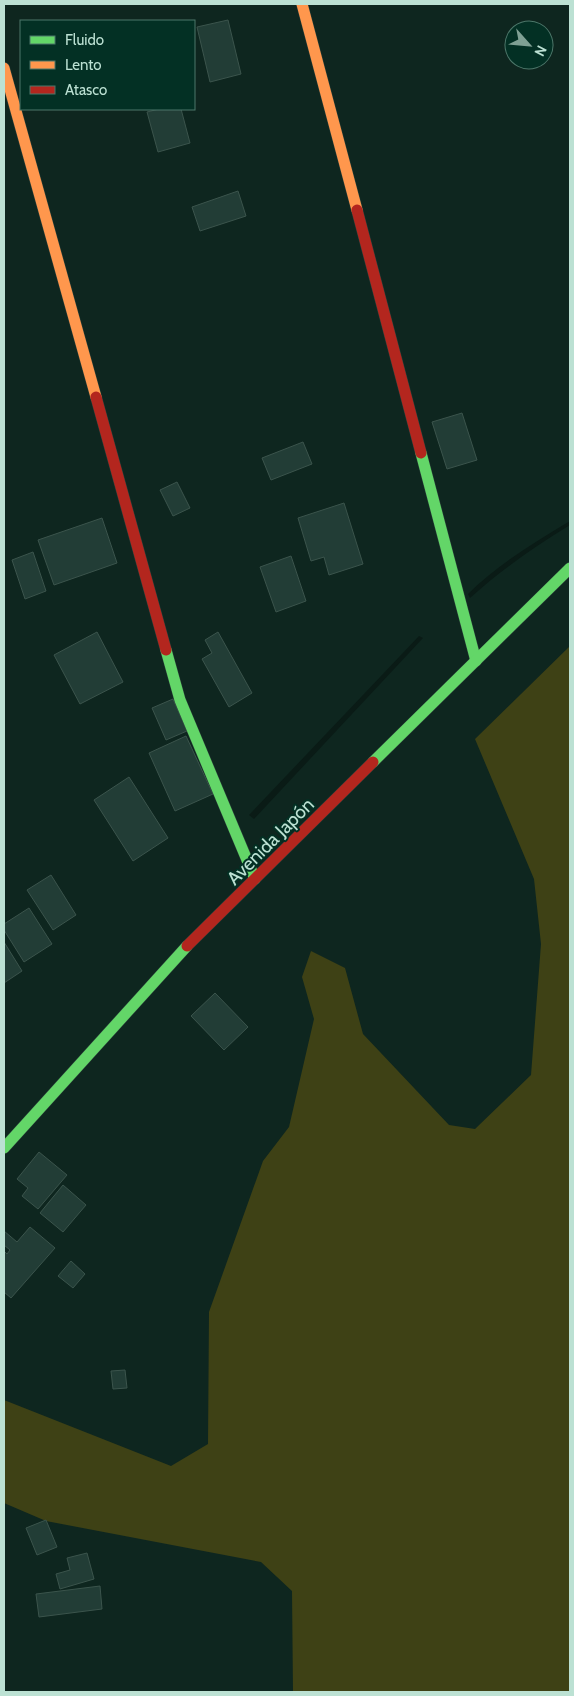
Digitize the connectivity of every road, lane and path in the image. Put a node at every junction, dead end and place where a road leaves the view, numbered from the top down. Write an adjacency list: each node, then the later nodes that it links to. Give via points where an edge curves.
1 (302, 4): 4 (street)
2 (4, 68): 5 (street, via 180,700)
3 (570, 568): 4 (street, Avenida Japón)
4 (476, 662): 5 (street, Avenida Japón)
5 (255, 879): 6 (street, Avenida Japón, via 175,958)
6 (4, 1148)

